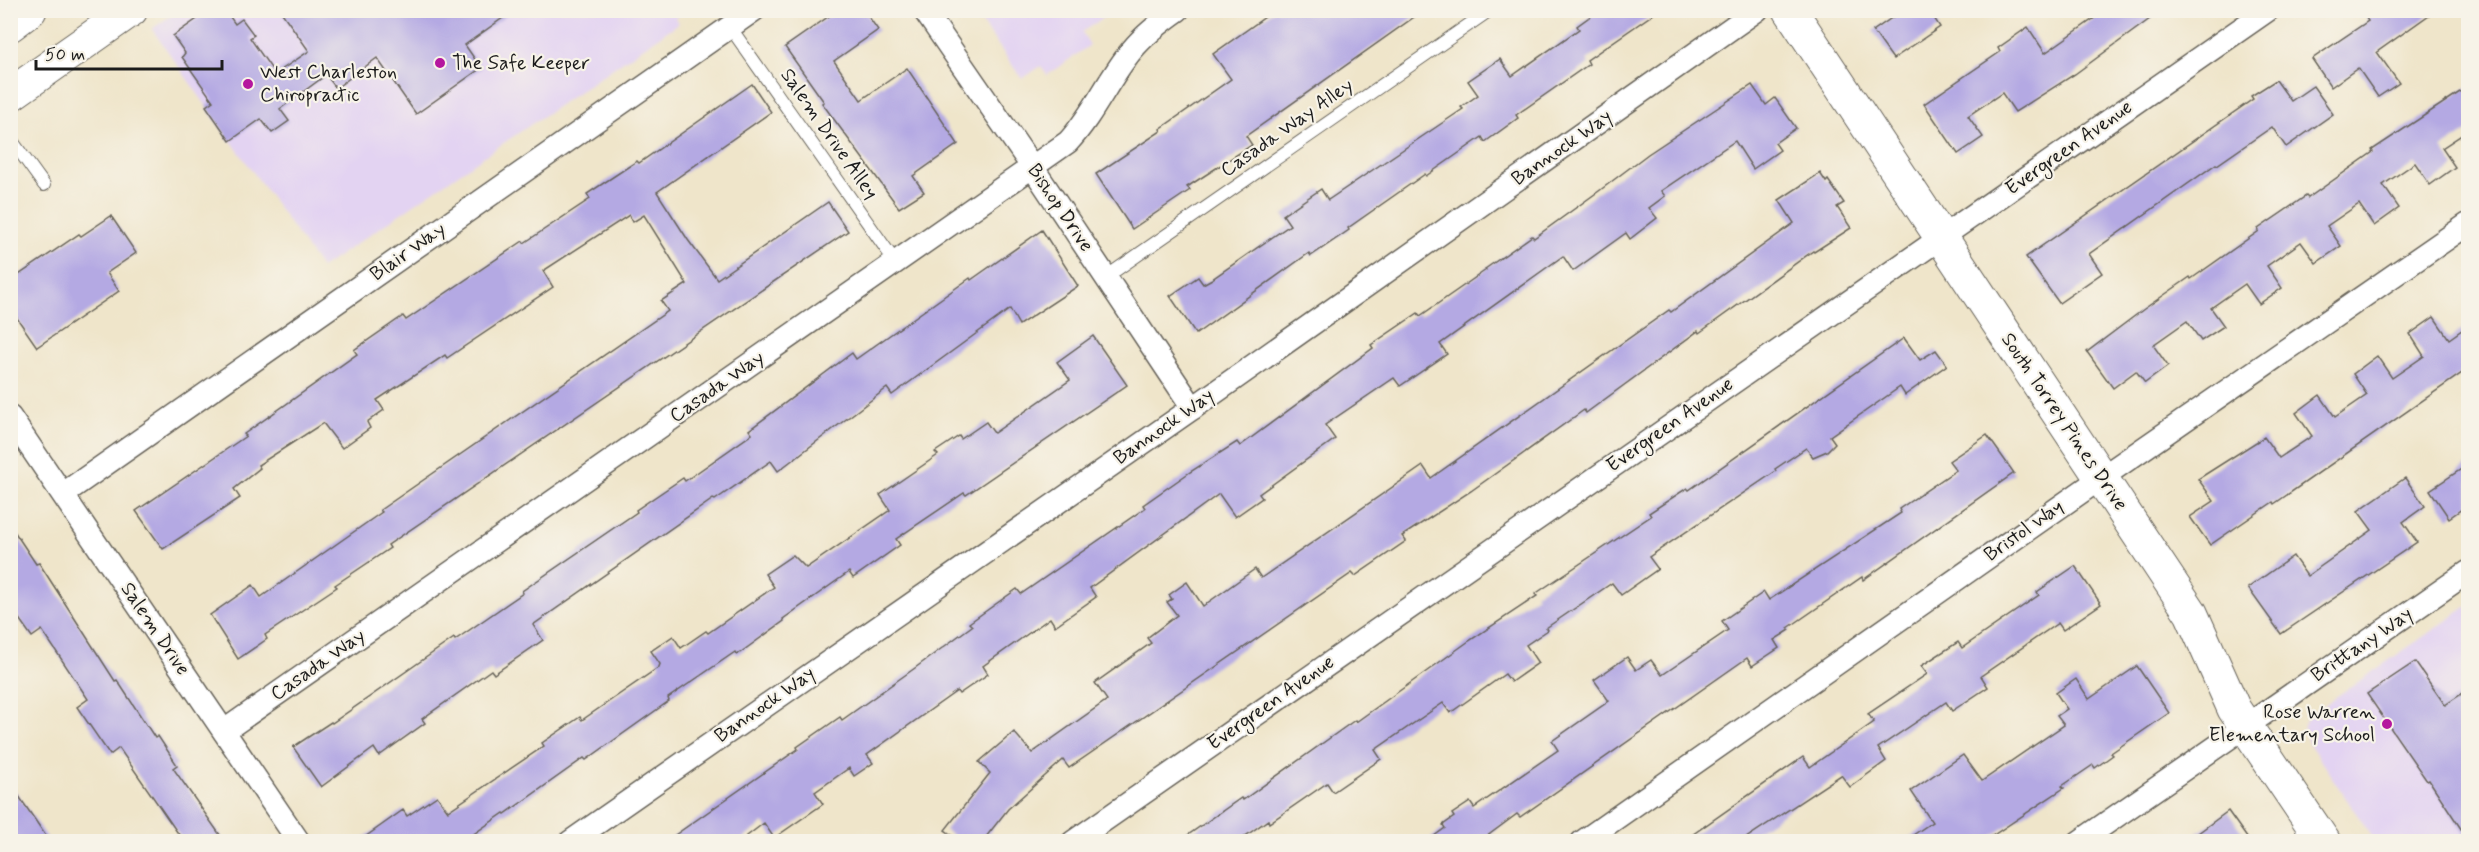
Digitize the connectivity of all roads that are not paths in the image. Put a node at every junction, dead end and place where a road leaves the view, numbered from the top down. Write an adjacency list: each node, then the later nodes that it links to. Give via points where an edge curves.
1 (30, 10): 10 (main road)
2 (131, 10): 12 (main road)
3 (754, 10): 11 (street, Blair Way)
4 (924, 10): 14 (street, Bishop Drive)
5 (1178, 10): 14 (street, Casada Way, via 1131,51 1068,142)
6 (1490, 10): 19 (lane, Casada Way Alley)
7 (1757, 10): 20 (street, Bannock Way)
8 (1790, 10): 17 (main road, South Torrey Pines Drive)
9 (2268, 10): 17 (street, Evergreen Avenue)
10 (10, 25)
11 (730, 27): 18 (lane, Salem Drive Alley); 23 (street, Blair Way)
12 (10, 95)
13 (10, 138): 15 (lane)
14 (1033, 168): 18 (street, Casada Way); 19 (street, Bishop Drive)
15 (44, 185)
16 (2469, 224): 22 (street, Bristol Way)
17 (1940, 237): 22 (main road, South Torrey Pines Drive); 29 (street, Evergreen Avenue)
18 (896, 263): 26 (street, Casada Way)
19 (1106, 277): 20 (street, Bishop Drive)
20 (1193, 408): 28 (street, Bannock Way)
21 (10, 417): 23 (street, Salem Drive)
22 (2101, 478): 25 (main road, South Torrey Pines Drive, via 2191,613); 30 (street, Bristol Way)
23 (63, 494): 26 (street, Salem Drive)
24 (2469, 572): 25 (street, Brittany Way)
25 (2245, 726): 31 (street, Brittany Way); 32 (main road, South Torrey Pines Drive)
26 (224, 731): 27 (street, Salem Drive)
27 (299, 842)
28 (570, 842)
29 (1073, 842)
30 (1582, 842)
31 (2079, 842)
32 (2324, 842)

